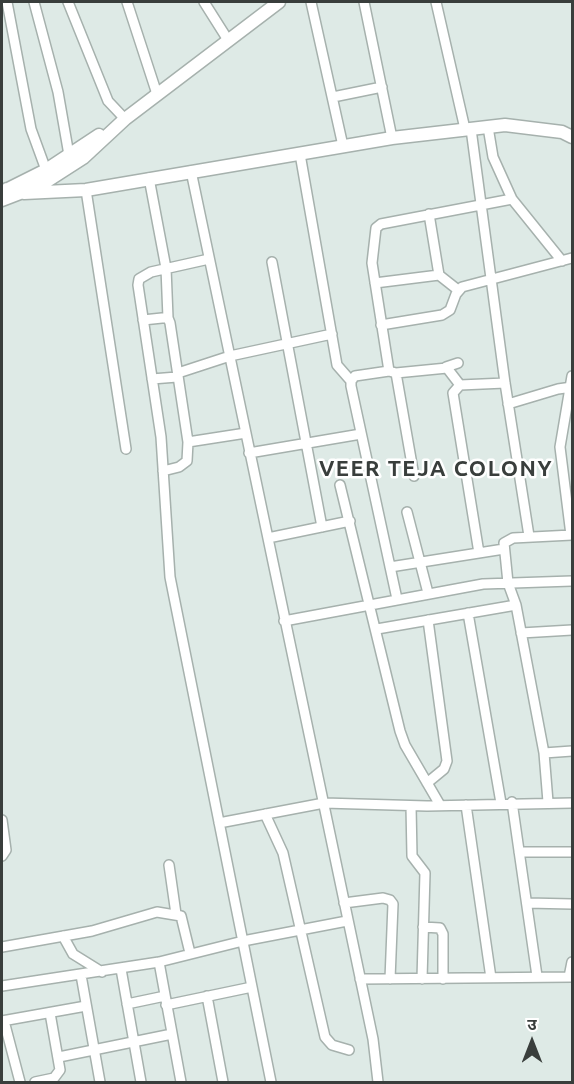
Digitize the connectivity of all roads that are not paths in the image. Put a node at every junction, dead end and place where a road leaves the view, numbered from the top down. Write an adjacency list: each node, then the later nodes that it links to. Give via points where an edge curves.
1 (10, 2): 22 (street, via 31,129)
2 (34, 2): 21 (street, via 58,92)
3 (68, 2): 14 (street, via 108,101)
4 (127, 2): 12 (street)
5 (204, 2): 10 (street)
6 (278, 2): 10 (main road)
7 (311, 2): 13 (street)
8 (364, 2): 11 (street)
9 (436, 2): 16 (street)
10 (228, 40): 12 (main road)
11 (382, 87): 13 (street); 18 (street)
12 (157, 94): 14 (main road)
13 (333, 97): 19 (street)
14 (122, 122): 21 (main road); 27 (main road, via 83,158)
15 (488, 127): 16 (main road); 17 (main road, via 516,125); 28 (street, via 493,157)
16 (468, 129): 18 (main road); 29 (street)
17 (573, 136)
18 (392, 138): 19 (main road)
19 (343, 146): 20 (main road)
20 (300, 154): 23 (main road); 43 (street)
21 (69, 155): 22 (main road)
22 (46, 170): 26 (main road)
23 (191, 171): 24 (main road); 32 (street)
24 (149, 178): 25 (main road); 35 (street)
25 (86, 189): 27 (main road); 61 (street)
26 (3, 193): 27 (main road)
27 (24, 193)
28 (512, 199): 29 (street); 33 (street)
29 (481, 206): 30 (street); 37 (street)
30 (429, 214): 36 (street); 38 (street, via 376,228 371,257)
31 (573, 258): 33 (street)
32 (209, 259): 35 (street); 45 (street)
33 (562, 261): 37 (street)
34 (272, 262): 44 (street)
35 (166, 268): 40 (street); 41 (street, via 140,279)
36 (439, 275): 38 (street); 39 (street)
37 (491, 280): 39 (street); 53 (street)
38 (375, 283): 42 (street)
39 (458, 290): 42 (street, via 450,310 442,315)
40 (168, 318): 41 (street); 49 (street)
41 (143, 320): 51 (street)
42 (381, 325): 48 (street)
43 (332, 334): 44 (street); 52 (street, via 339,369)
44 (286, 343): 45 (street); 60 (street)
45 (230, 356): 49 (street); 57 (street)
46 (458, 363): 47 (street)
47 (446, 368): 48 (street); 54 (street)
48 (392, 372): 52 (street, via 355,376); 64 (street)
49 (178, 373): 51 (street, via 177,377); 59 (street)
50 (573, 376): 55 (street)
51 (152, 379): 63 (street)
52 (351, 381): 58 (street)
53 (505, 383): 54 (street); 56 (street)
54 (460, 385): 73 (street, via 453,400)
55 (572, 387): 56 (street); 69 (street, via 560,447)
56 (508, 404): 70 (street)
57 (246, 433): 59 (street); 62 (street)
58 (361, 434): 60 (street); 75 (street)
59 (188, 442): 63 (street, via 186,461)
60 (306, 443): 62 (street); 68 (street)
61 (126, 449)
62 (249, 453): 71 (street)
63 (163, 471): 101 (street, via 168,563)
64 (414, 476)
65 (340, 485): 67 (street)
66 (407, 513): 74 (street)
67 (350, 521): 68 (street); 80 (street)
68 (322, 527): 71 (street)
69 (572, 535): 70 (street)
70 (529, 536): 72 (street, via 507,540)
71 (268, 538): 84 (street)
72 (504, 549): 73 (street); 77 (street)
73 (479, 553): 74 (street)
74 (420, 562): 75 (street); 78 (street)
75 (390, 567): 79 (street)
76 (573, 581): 77 (street)
77 (508, 583): 78 (street); 81 (street)
78 (428, 593): 79 (street)
79 (397, 599): 80 (street)
80 (371, 604): 84 (street); 85 (street)
81 (516, 605): 82 (street); 87 (street)
82 (468, 613): 83 (street); 94 (street)
83 (428, 620): 85 (street); 90 (street, via 447,761 444,769)
84 (284, 621): 93 (street)
85 (377, 629): 90 (street, via 403,738)
86 (573, 630): 87 (street)
87 (521, 633): 89 (street)
88 (573, 751): 89 (street)
89 (543, 753): 92 (street)
90 (427, 783): 97 (street)
91 (512, 802): 92 (street); 94 (street); 102 (street)
92 (548, 802): 95 (street)
93 (324, 803): 98 (street); 99 (street); 106 (street)
94 (501, 803): 96 (street)
95 (573, 803)
96 (466, 804): 97 (street); 124 (street)
97 (440, 805): 98 (street)
98 (411, 806): 111 (street, via 412,855 425,873)
99 (265, 814): 101 (street); 112 (street, via 283,853)
100 (2, 820): 104 (street, via 6,850)
101 (219, 823): 114 (street)
102 (519, 852): 103 (street); 107 (street)
103 (573, 852)
104 (2, 856)
105 (169, 865): 109 (street)
106 (344, 903): 110 (street); 126 (street, via 383,898 393,904)
107 (527, 903): 108 (street); 122 (street)
108 (573, 904)
109 (176, 914): 113 (street, via 149,913); 116 (street, via 181,916)
110 (347, 921): 112 (street); 125 (street)
111 (423, 927): 127 (street); 128 (street, via 440,928 443,933)
112 (301, 930): 114 (street); 140 (street, via 325,1037 332,1045)
113 (63, 936): 115 (street); 120 (street, via 73,954)
114 (243, 941): 116 (street); 130 (street)
115 (2, 947)
116 (190, 953): 117 (street)
117 (159, 962): 119 (street); 132 (street)
118 (573, 962): 123 (street)
119 (121, 969): 120 (street); 133 (street)
120 (102, 972): 121 (street)
121 (81, 975): 129 (street); 134 (street)
122 (537, 976): 123 (street); 124 (street)
123 (571, 977)
124 (491, 978): 128 (street)
125 (360, 979): 126 (street); 149 (street)
126 (390, 979): 127 (street)
127 (422, 979): 128 (street)
128 (443, 979)
129 (2, 986)
130 (252, 987): 131 (street); 148 (street)
131 (207, 996): 132 (street); 147 (street)
132 (166, 1000): 133 (street); 137 (street)
133 (127, 1004): 138 (street)
134 (86, 1006): 135 (street); 139 (street)
135 (50, 1013): 136 (street); 141 (street)
136 (3, 1021): 142 (street)
137 (172, 1034): 138 (street); 146 (street)
138 (134, 1041): 139 (street); 145 (street)
139 (94, 1049): 141 (street); 144 (street)
140 (349, 1050)
141 (59, 1057): 143 (street, via 59,1074)
142 (20, 1083)
143 (35, 1083)
144 (100, 1083)
145 (141, 1083)
146 (181, 1083)
147 (224, 1083)
148 (271, 1083)
149 (378, 1083)

